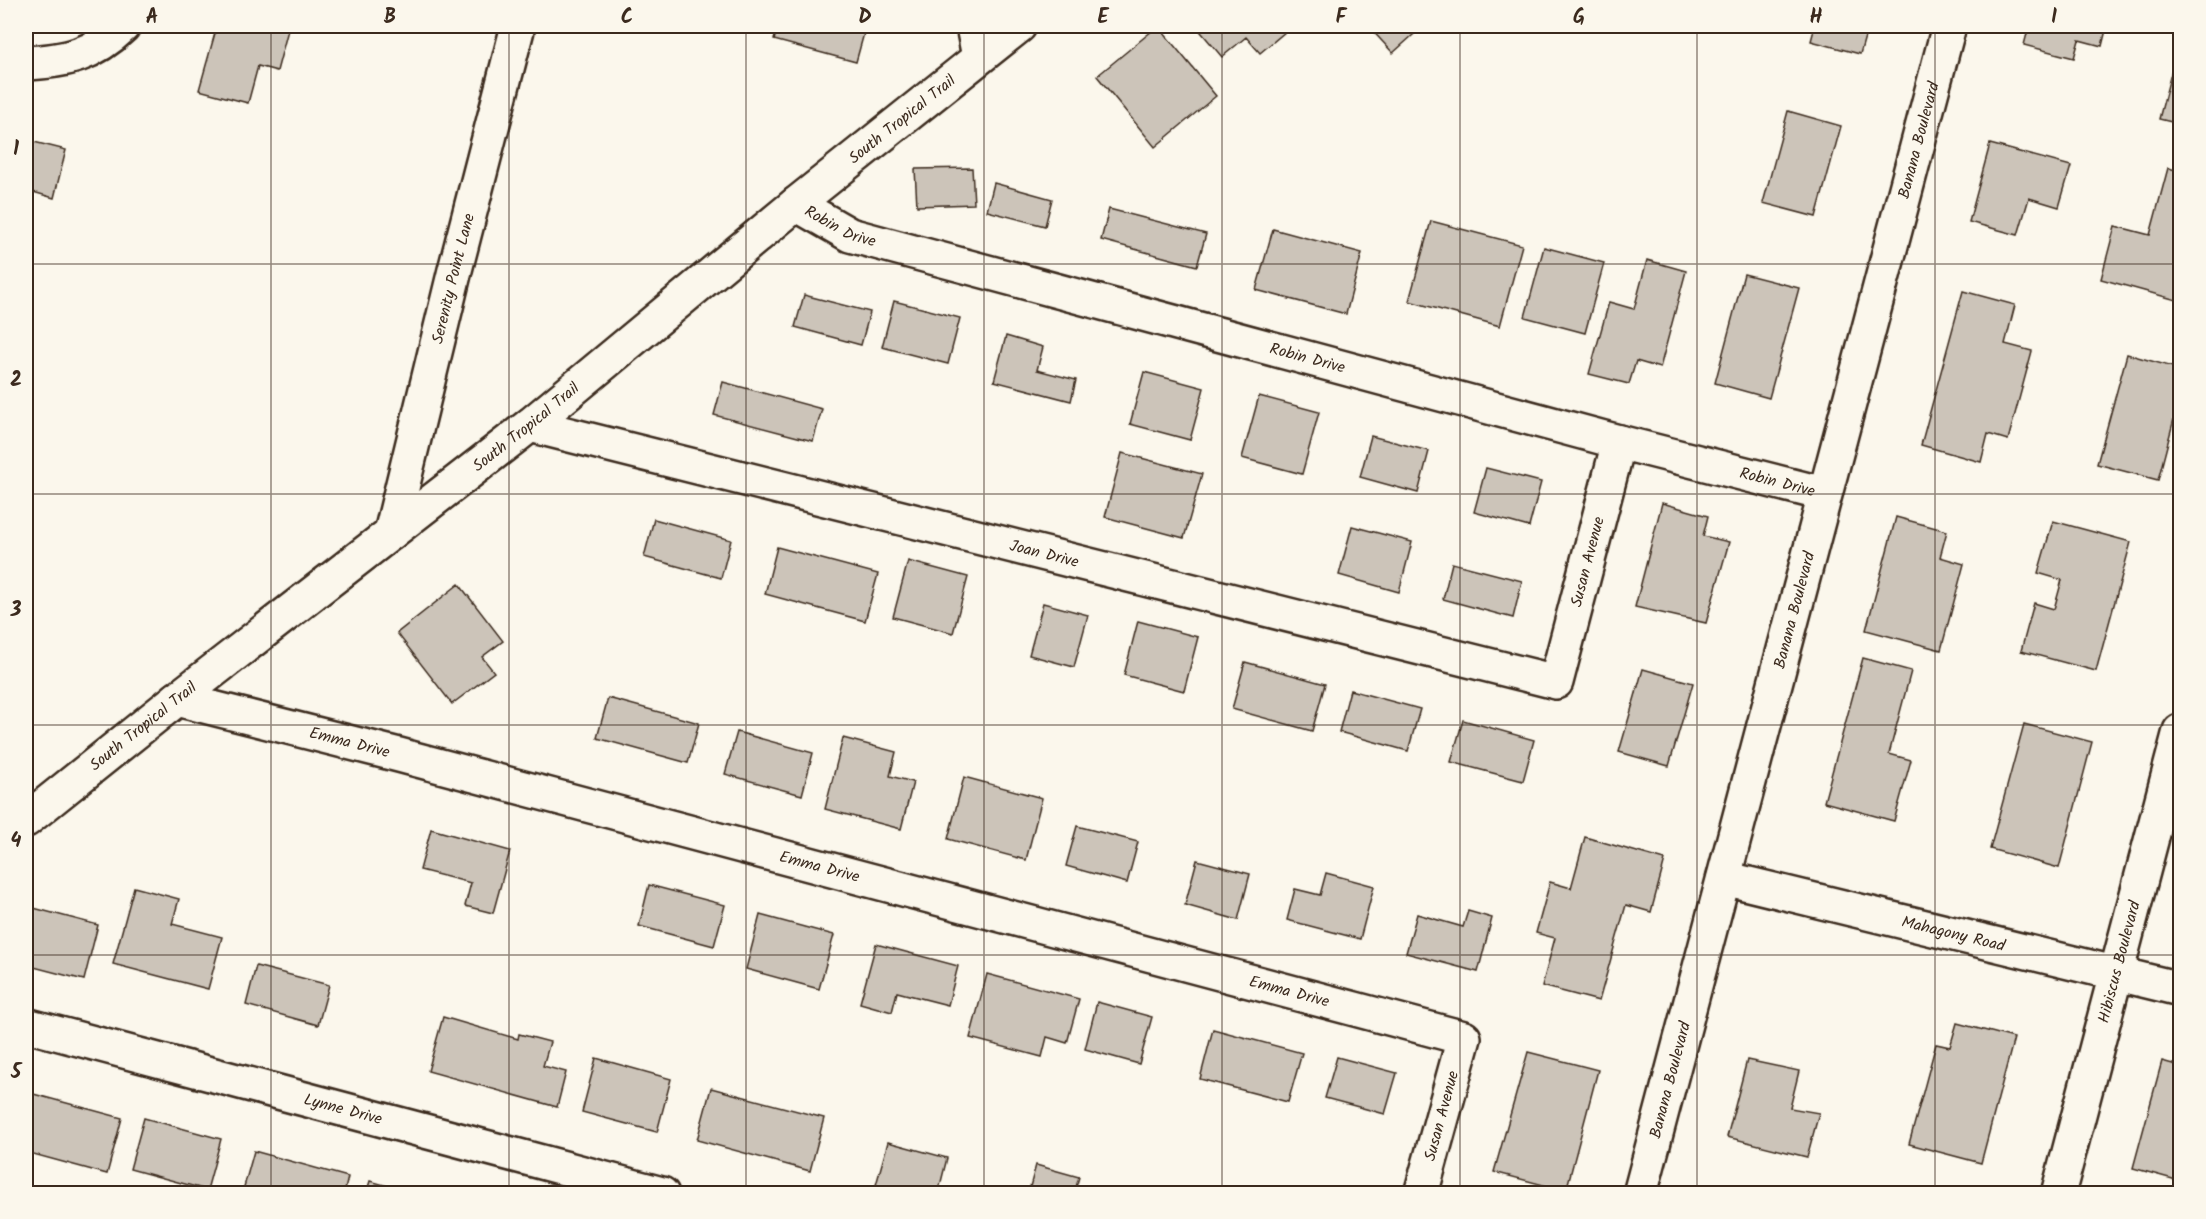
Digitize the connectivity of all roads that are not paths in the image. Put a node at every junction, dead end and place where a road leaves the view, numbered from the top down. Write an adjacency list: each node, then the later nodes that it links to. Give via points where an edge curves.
1 (123, 26): 7 (street, via 86,53)
2 (518, 26): 12 (street, Serenity Point Lane)
3 (973, 26): 6 (street)
4 (1020, 26): 6 (street, South Tropical Trail)
5 (1949, 26): 11 (street, Banana Boulevard)
6 (979, 57): 8 (street, South Tropical Trail)
7 (26, 63)
8 (796, 204): 9 (street, South Tropical Trail); 10 (street, Robin Drive, via 850,235)
9 (530, 425): 12 (street, South Tropical Trail); 13 (street, Joan Drive)
10 (1619, 442): 11 (street, Robin Drive); 13 (street, Susan Avenue)
11 (1824, 494): 17 (street, Banana Boulevard)
12 (391, 532): 14 (street, South Tropical Trail)
13 (1556, 682)
14 (177, 699): 16 (street, South Tropical Trail); 21 (street, Emma Drive)
15 (2181, 731): 18 (street, Hibiscus Boulevard)
16 (26, 820)
17 (1724, 878): 18 (street, Mahagony Road); 24 (street, Banana Boulevard)
18 (2116, 973): 19 (street, Mahagony Road); 25 (street, Hibiscus Boulevard)
19 (2181, 989)
20 (26, 1025): 22 (street, Lynne Drive)
21 (1464, 1038): 23 (street, Susan Avenue)
22 (663, 1194)
23 (1421, 1194)
24 (1640, 1194)
25 (2058, 1194)

